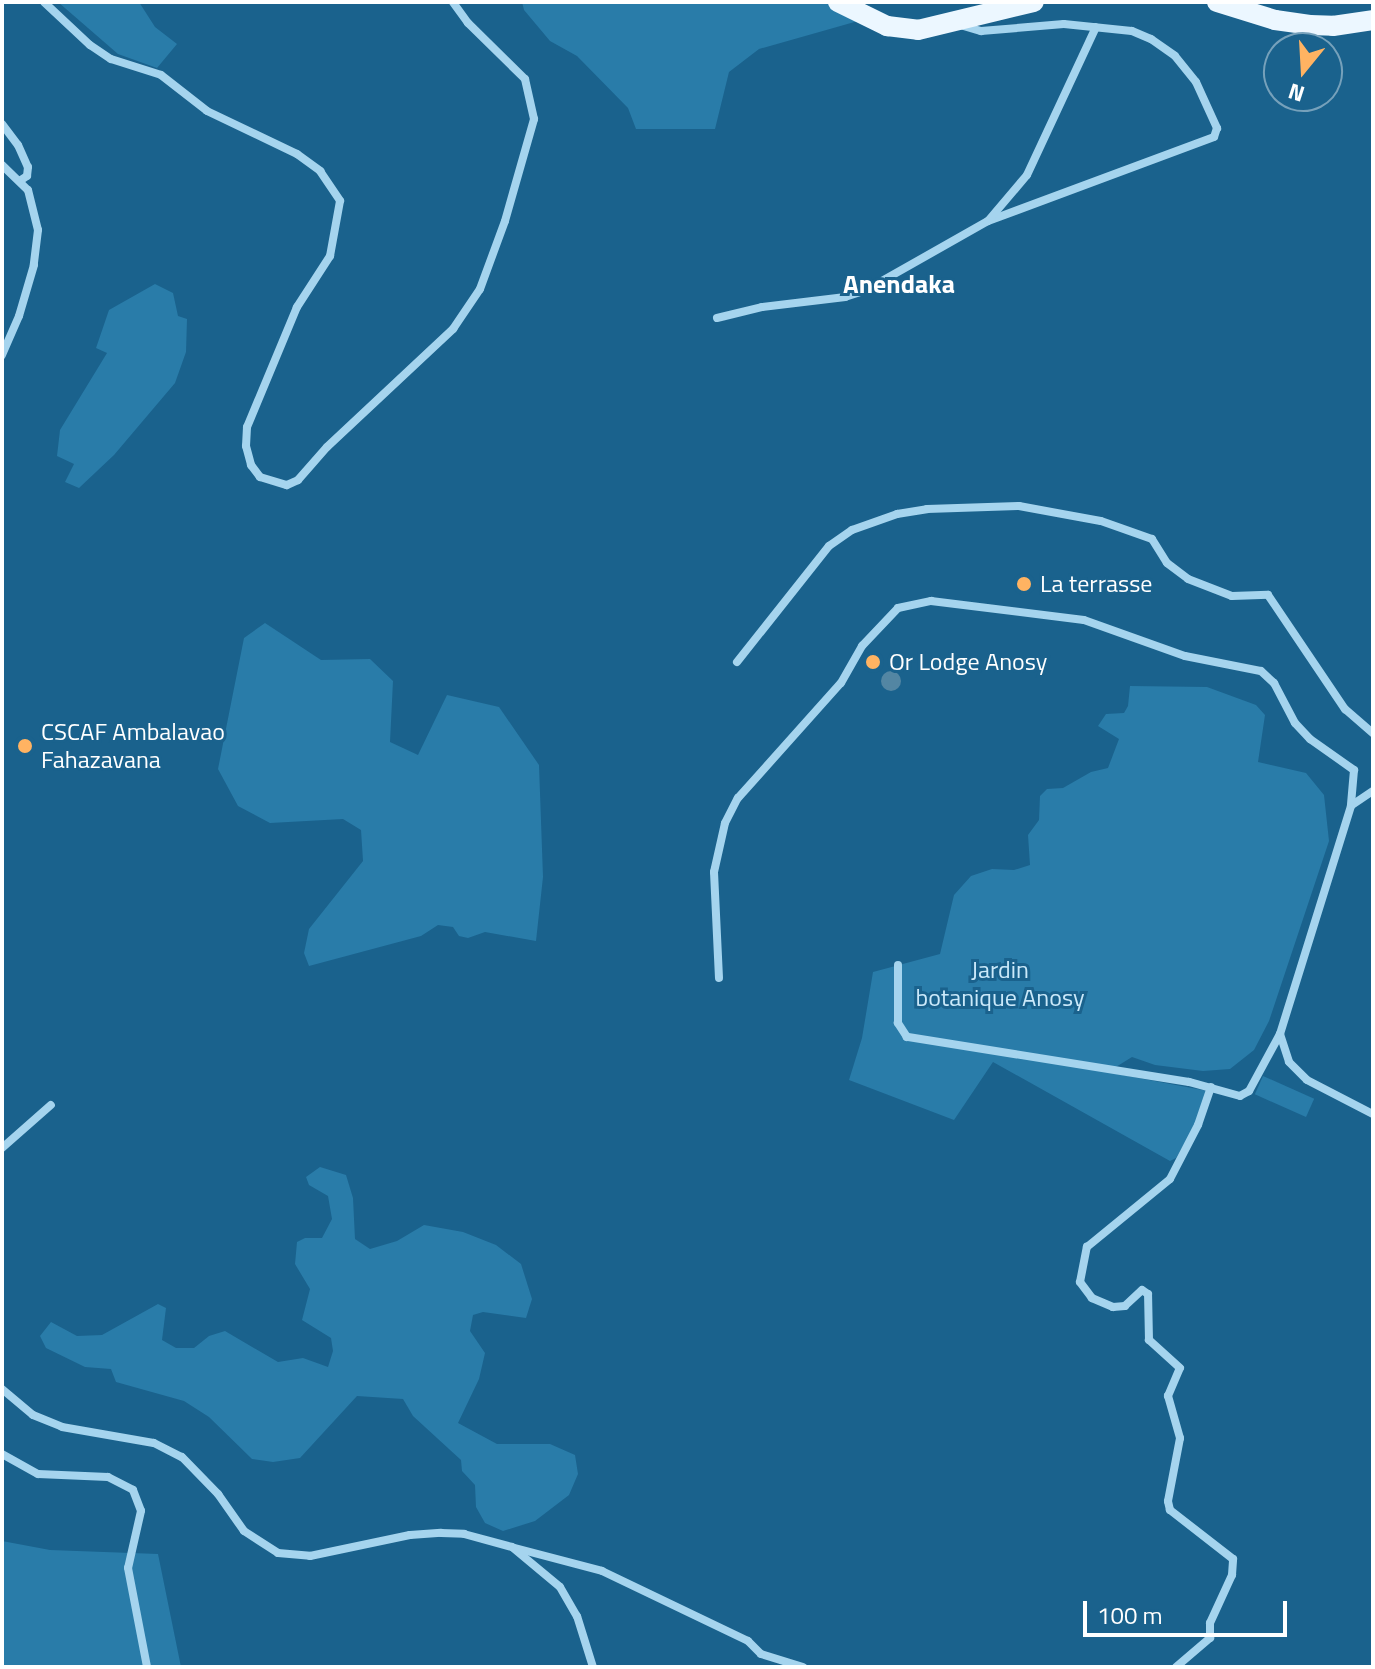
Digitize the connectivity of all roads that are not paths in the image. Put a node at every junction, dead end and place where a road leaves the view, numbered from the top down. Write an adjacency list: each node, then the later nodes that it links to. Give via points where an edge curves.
1 (44, 2): 2 (street, via 111,59 161,75 207,111 297,154 320,171 340,201 330,256 297,307 247,427 251,465 260,477 287,485 453,329 480,289 505,221 534,119 525,79)
2 (453, 2)
3 (838, 2): 6 (main road, via 887,26 918,30)
4 (1034, 2): 6 (main road)
5 (1217, 2): 7 (main road, via 1275,20)
6 (956, 24): 8 (street, via 981,31 1064,24)
7 (1370, 26)
8 (1096, 27): 12 (street, via 1027,175); 12 (street, via 1132,31 1175,56 1212,113 1214,137)
9 (2, 124): 11 (street, via 28,167)
10 (2, 165): 11 (street)
11 (21, 180): 14 (street, via 36,210 38,230 34,265)
12 (988, 221): 13 (street, via 866,290)
13 (717, 318)
14 (2, 355)
15 (737, 662): 16 (street, via 829,546 852,530 927,509 1019,506 1101,521 1152,539 1167,563 1188,579 1232,596 1268,595 1345,709)
16 (1373, 733)
17 (1373, 791): 18 (street)
18 (1351, 806): 20 (street, via 1354,770 1310,739 1261,671 1185,656 1084,620 914,603 898,608 862,646 841,683 738,798 725,823 714,872); 21 (street)
19 (898, 965): 22 (street, via 898,1023 907,1037)
20 (719, 978)
21 (1280, 1034): 22 (street, via 1249,1091 1240,1096); 24 (street, via 1289,1062 1307,1080)
22 (1211, 1087): 32 (street, via 1170,1179 1087,1247 1080,1282 1092,1298 1113,1307 1125,1306 1142,1290 1148,1294 1149,1340 1180,1368 1168,1396 1180,1438 1170,1510 1233,1559 1232,1575 1210,1623 1210,1638)
23 (51, 1105): 25 (street)
24 (1373, 1114)
25 (2, 1148)
26 (2, 1389): 28 (street, via 33,1415 62,1427 154,1443 182,1457 244,1531 278,1553 310,1556 441,1533)
27 (2, 1454): 29 (street, via 38,1474 108,1477 133,1490 141,1511 128,1568)
28 (512, 1547): 30 (street, via 560,1587 577,1616); 31 (street, via 602,1571 748,1641 761,1654)
29 (147, 1667)
30 (593, 1667)
31 (803, 1667)
32 (1176, 1667)

